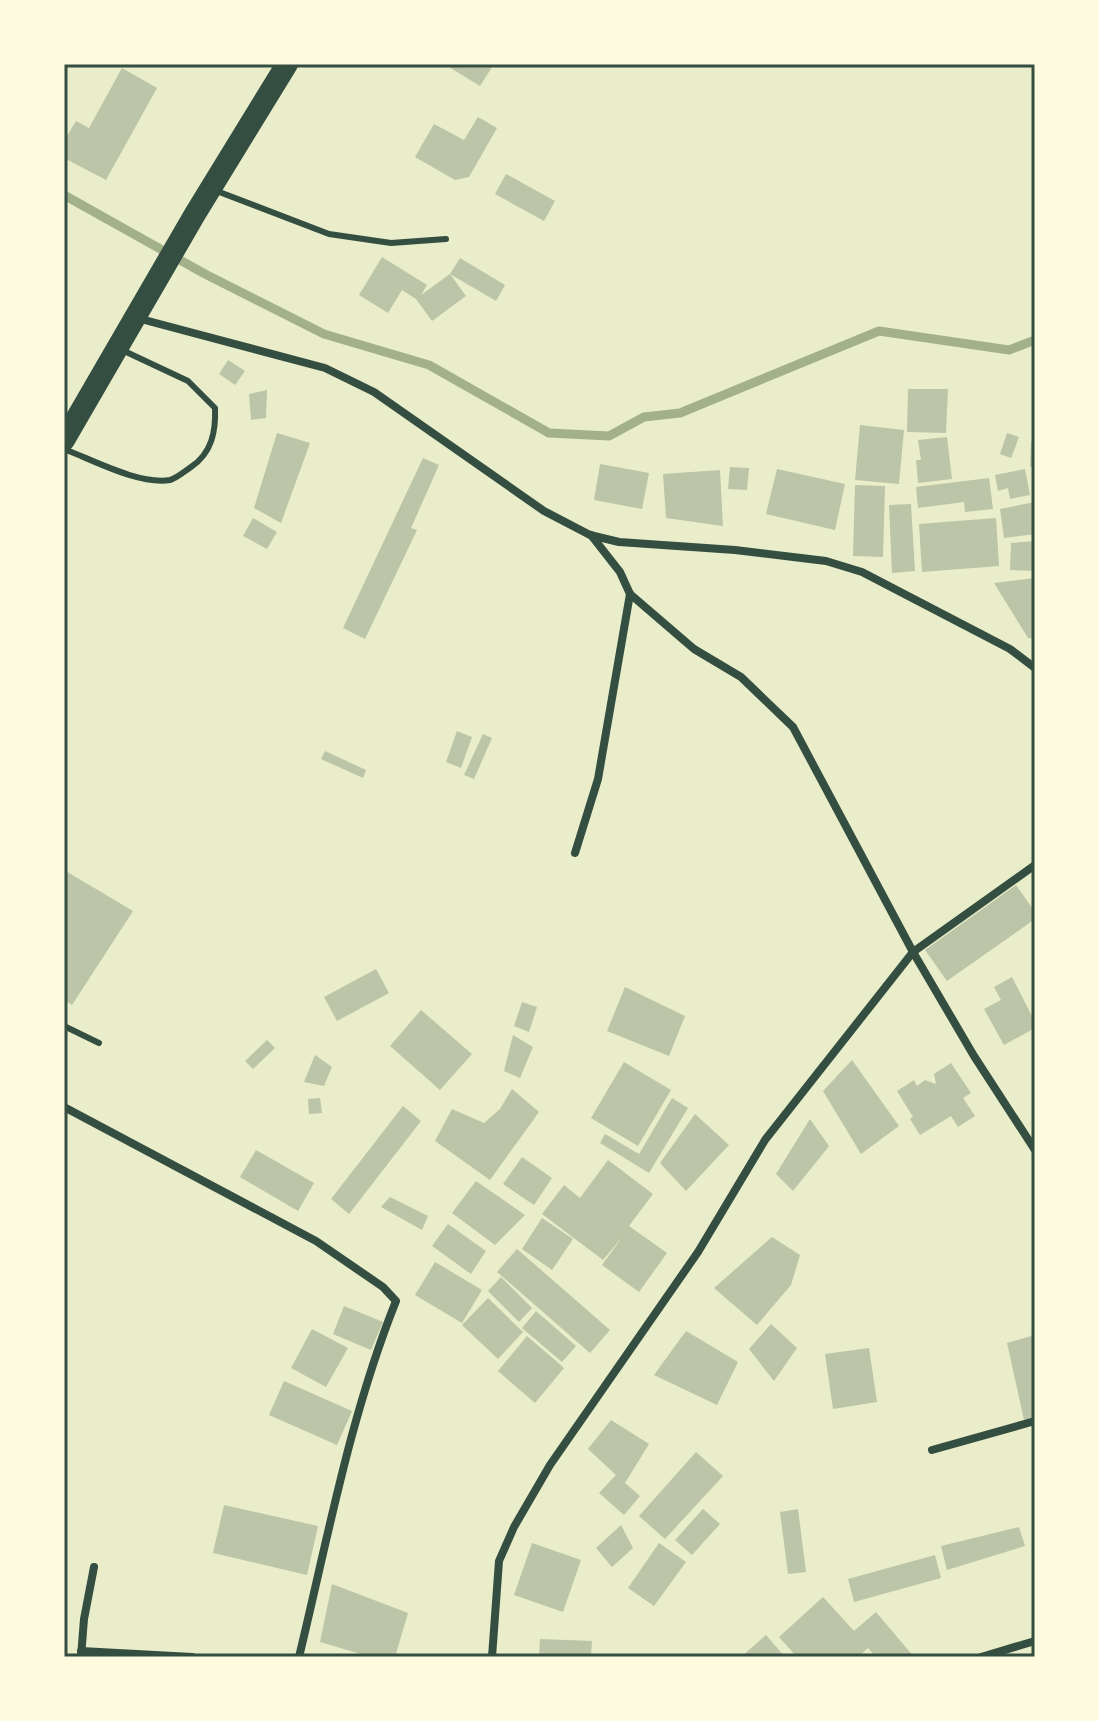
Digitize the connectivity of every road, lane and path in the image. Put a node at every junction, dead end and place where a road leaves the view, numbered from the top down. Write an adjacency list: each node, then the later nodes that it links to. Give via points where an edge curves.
1 (287, 64): 2 (highway)
2 (211, 188): 3 (lane, via 329,234 391,243); 4 (highway)
3 (446, 239)
4 (137, 318): 5 (highway); 8 (street, via 325,368 374,392 544,511)
5 (118, 348): 6 (highway); 7 (lane, via 188,381 215,408 210,445 201,460 172,480 141,478)
6 (64, 440)
7 (64, 449)
8 (590, 535): 9 (street, via 620,572); 10 (street, via 826,561 862,572 1010,649)
9 (630, 594): 11 (street, via 598,779); 13 (street, via 694,649 741,677 793,727)
10 (1035, 668)
11 (575, 853)
12 (1035, 865): 13 (street)
13 (913, 952): 17 (street); 25 (street, via 765,1140 698,1252 543,1477 499,1561)
14 (64, 1026): 15 (lane)
15 (99, 1043)
16 (64, 1107): 24 (street, via 316,1241 396,1301 347,1446)
17 (1035, 1150)
18 (1035, 1421): 19 (street)
19 (932, 1450)
20 (94, 1567): 22 (street)
21 (1035, 1641): 26 (street)
22 (81, 1654): 23 (street)
23 (192, 1657)
24 (299, 1657)
25 (492, 1657)
26 (981, 1657)

